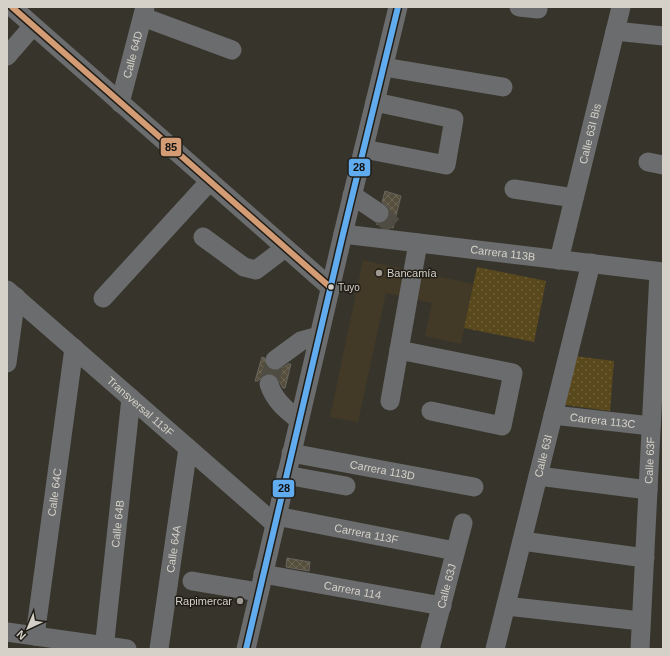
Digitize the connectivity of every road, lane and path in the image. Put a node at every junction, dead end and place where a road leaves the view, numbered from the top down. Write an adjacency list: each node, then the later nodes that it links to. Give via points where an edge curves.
1 (12, 7): 7 (street)
2 (398, 7): 12 (street)
3 (519, 7): 5 (street)
4 (621, 7): 8 (street, Calle 63I Bis)
5 (538, 10)
6 (144, 12): 10 (street); 15 (street, Calle 64D)
7 (33, 26): 11 (street); 15 (street)
8 (615, 31): 9 (street); 20 (street, Calle 63I Bis)
9 (663, 36)
10 (232, 50)
11 (7, 56)
12 (384, 67): 13 (street); 14 (street)
13 (503, 88)
14 (375, 102): 16 (street); 16 (street, via 454,120 446,166)
15 (120, 103): 17 (street)
16 (364, 149): 19 (street)
17 (210, 181): 26 (street); 32 (street)
18 (514, 189): 20 (street)
19 (352, 195): 21 (street); 23 (street)
20 (574, 198): 27 (street, Calle 63I Bis)
21 (379, 212)
22 (393, 226): 25 (street)
23 (343, 234): 25 (street, Carrera 113B); 30 (street)
24 (203, 237): 26 (street, via 244,267 256,270)
25 (411, 242): 27 (street, Carrera 113B); 35 (street)
26 (285, 248): 30 (street)
27 (559, 260): 28 (street, Carrera 113B)
28 (591, 263): 29 (street, Carrera 113B); 42 (street, Calle 63I)
29 (661, 272): 44 (street, Calle 63F)
30 (330, 287): 33 (street)
31 (12, 293): 34 (street, Transversal 113F); 37 (street)
32 (103, 298)
33 (319, 336): 36 (street, via 302,340); 43 (street)
34 (74, 348): 39 (street, Transversal 113F); 64 (street, Calle 64C)
35 (399, 350): 40 (street); 41 (street, via 513,373 502,426)
36 (275, 360)
37 (7, 363)
38 (269, 384): 43 (street, via 279,403)
39 (131, 398): 45 (street, Transversal 113F); 65 (street, Calle 64B)
40 (390, 401)
41 (431, 411)
42 (553, 415): 44 (street, Carrera 113C); 48 (street, Calle 63I)
43 (299, 420): 46 (street)
44 (651, 426): 51 (street, Calle 63F)
45 (188, 448): 52 (street, Transversal 113F); 67 (street, Calle 64A)
46 (291, 453): 47 (street); 50 (street, Carrera 113D)
47 (286, 475): 49 (street); 52 (street)
48 (538, 476): 51 (street); 54 (street, Calle 63I)
49 (346, 486)
50 (474, 487)
51 (648, 490): 56 (street, Calle 63F)
52 (276, 520): 55 (street, Carrera 113F); 57 (street)
53 (462, 523): 55 (street, Calle 63J)
54 (522, 541): 56 (street); 61 (street, Calle 63I)
55 (455, 551): 60 (street, Calle 63J)
56 (644, 558): 62 (street, Calle 63F)
57 (263, 574): 59 (street); 60 (street, Carrera 114)
58 (192, 582): 59 (street)
59 (259, 592): 68 (street)
60 (442, 606): 69 (street, Calle 63J)
61 (506, 606): 62 (street); 70 (street, Calle 63I)
62 (641, 622): 71 (street, Calle 63F)
63 (7, 632): 64 (street)
64 (41, 641): 65 (street)
65 (104, 647): 66 (street)
66 (127, 649)
67 (160, 649)
68 (246, 649)
69 (430, 649)
70 (495, 649)
71 (640, 649)

